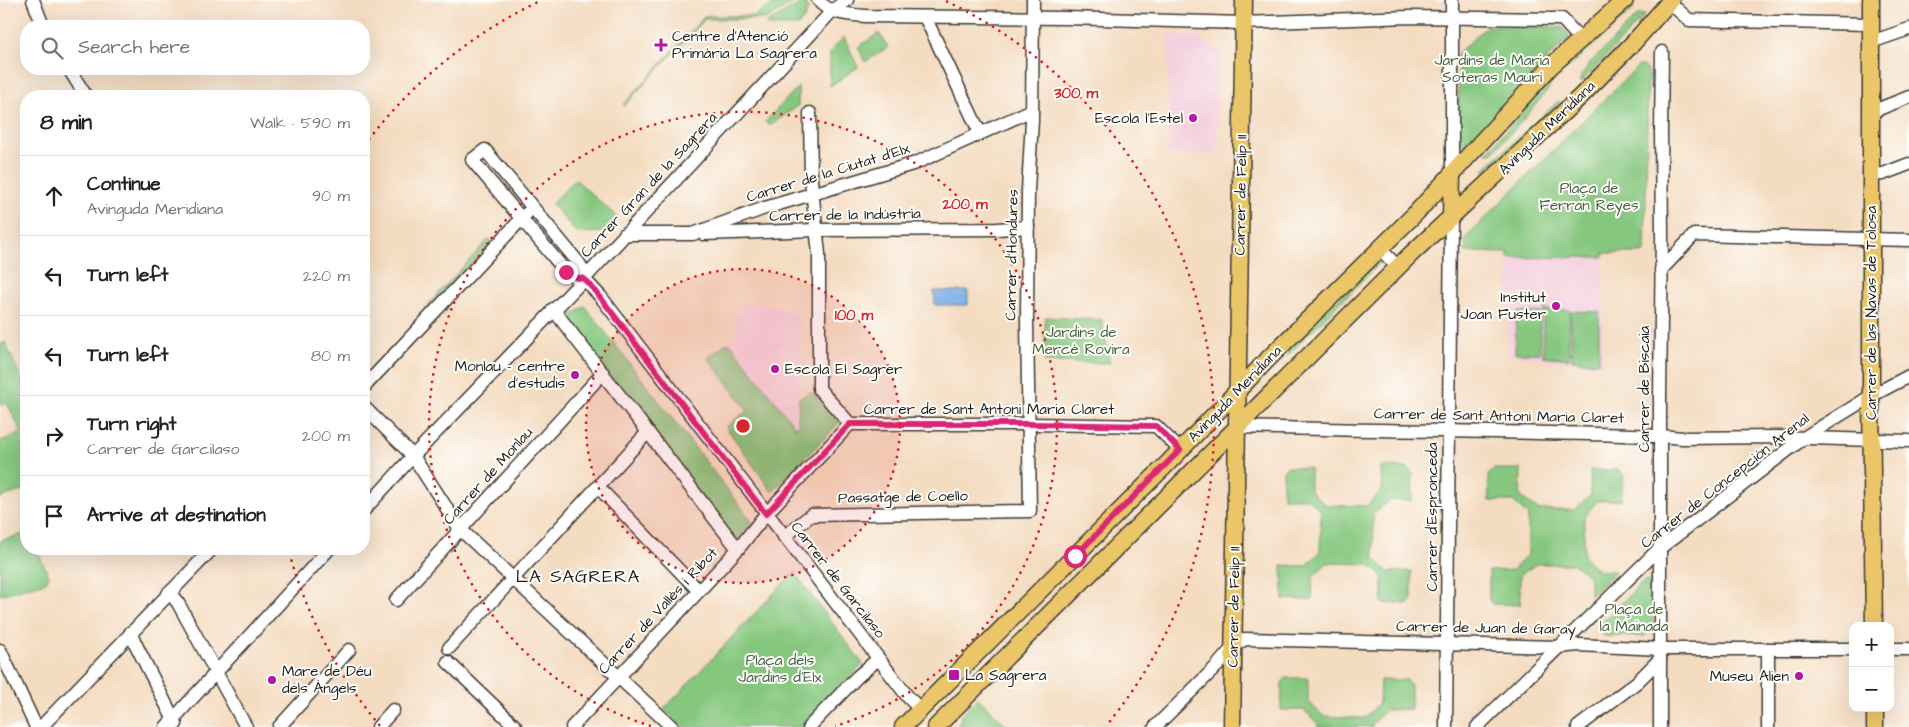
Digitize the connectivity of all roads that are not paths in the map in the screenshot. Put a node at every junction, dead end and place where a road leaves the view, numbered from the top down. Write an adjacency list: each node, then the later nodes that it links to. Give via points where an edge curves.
1 (33, 0): 14 (street)
2 (818, 0): 10 (street, via 821,5)
3 (847, 0): 10 (street, Carrer Gran de la Sagrera)
4 (1033, 0): 12 (street, Carrer d'Hondures)
5 (1452, 0): 13 (street)
6 (1624, 0): 18 (main road, Avinguda Meridiana)
7 (1871, 0): 16 (main road, Carrer de las Navas de Tolosa)
8 (1248, 1): 15 (main road, Carrer de Felip II)
9 (1672, 3): 16 (street, via 1689,20); 33 (main road, Avinguda Meridiana, via 1580,97)
10 (836, 5): 11 (street, via 848,15); 37 (street, Carrer Gran de la Sagrera)
11 (925, 17): 12 (street); 27 (street)
12 (1032, 18): 15 (street); 24 (street, Carrer d'Hondures)
13 (1452, 18): 15 (street, via 1409,16); 18 (street, via 1562,19); 29 (street)
14 (40, 20)
15 (1243, 23): 49 (main road, Carrer de Felip II)
16 (1871, 24): 19 (main road, Carrer de las Navas de Tolosa)
17 (1909, 29): 19 (street)
18 (1580, 39): 29 (main road, Avinguda Meridiana)
19 (1871, 42): 26 (main road, Carrer de las Navas de Tolosa)
20 (1662, 52): 43 (street, Carrer de Biscaia)
21 (73, 75): 22 (street)
22 (82, 90)
23 (1909, 97): 26 (street)
24 (1032, 110): 27 (street, Carrer de la Ciutat d'Elx); 35 (street, Carrer d'Hondures)
25 (810, 112): 31 (street)
26 (1870, 112): 30 (main road, Carrer de las Navas de Tolosa)
27 (980, 133): 31 (street, Carrer de la Ciutat d'Elx, via 916,163)
28 (1909, 164): 30 (street, via 1883,174)
29 (1452, 174): 33 (main road); 41 (main road, Avinguda Meridiana)
30 (1870, 175): 39 (main road, Carrer de las Navas de Tolosa)
31 (812, 195): 36 (street); 38 (street, Carrer de la Ciutat d'Elx)
32 (532, 208): 34 (street); 34 (street, Carrer de Garcilaso, via 485,150 472,160); 44 (street, Carrer de Garcilaso, via 578,262)
33 (1451, 217): 42 (main road, Avinguda Meridiana); 56 (street, Carrer d'Espronceda)
34 (521, 219): 44 (street, Carrer de Garcilaso, via 566,272); 48 (street)
35 (1028, 227): 36 (street, Carrer de la Indústria); 53 (street, Carrer d'Hondures)
36 (816, 230): 38 (street, Carrer de la Indústria); 52 (street, via 819,254 819,389)
37 (625, 234): 38 (street, Carrer de la Ciutat d'Elx); 44 (street, Carrer Gran de la Sagrera)
38 (693, 234)
39 (1871, 239): 40 (street); 43 (street, via 1694,235); 50 (main road, Carrer de las Navas de Tolosa)
40 (1909, 240)
41 (1377, 252): 42 (street, via 1384,253 1395,264); 49 (main road, Avinguda Meridiana)
42 (1396, 270): 54 (main road, Avinguda Meridiana)
43 (1662, 270): 57 (street, Carrer de Biscaia)
44 (584, 279): 45 (street, Carrer Gran de la Sagrera); 66 (street, Carrer de Garcilaso)
45 (553, 309): 46 (street); 62 (street, Carrer Gran de la Sagrera)
46 (603, 373): 55 (street); 67 (street, Carrer de Monlau)
47 (1909, 376): 50 (street, Carrer de Concepción Arenal)
48 (370, 381)
49 (1238, 390): 54 (main road, Carrer de Felip II); 61 (main road, Avinguda Meridiana)
50 (1871, 396): 58 (street, Carrer de Concepción Arenal); 59 (main road, Carrer de las Navas de Tolosa)
51 (370, 413): 62 (street)
52 (850, 424): 53 (street, Carrer de Sant Antoni Maria Claret); 66 (street, Carrer de Sant Antoni Maria Claret)
53 (1030, 424): 61 (street, Carrer de Sant Antoni Maria Claret, via 1156,426); 65 (street, Carrer d'Hondures)
54 (1238, 427): 56 (street, Carrer de Sant Antoni Maria Claret); 80 (main road, Carrer de Felip II); 98 (main road, Avinguda Meridiana)
55 (648, 432): 63 (street); 70 (street)
56 (1448, 432): 57 (street, Carrer de Sant Antoni Maria Claret); 79 (street, Carrer d'Espronceda)
57 (1660, 436): 58 (street, Carrer de Sant Antoni Maria Claret); 69 (street, Carrer de Biscaia)
58 (1805, 437): 59 (street, Carrer de Sant Antoni Maria Claret); 69 (street, Carrer de Concepción Arenal)
59 (1871, 441): 60 (street, Carrer de Sant Antoni Maria Claret); 77 (main road, Carrer de las Navas de Tolosa)
60 (1909, 441)
61 (1180, 450): 95 (main road, Avinguda Meridiana)
62 (413, 456): 64 (street, Carrer Gran de la Sagrera); 67 (street)
63 (598, 487): 73 (street); 74 (street)
64 (370, 503)
65 (1030, 511): 68 (street, Passatge de Coello, via 812,515)
66 (766, 514): 68 (street, Carrer de Garcilaso); 70 (street, Carrer de Vallès i Ribot)
67 (460, 530): 73 (street); 76 (street, Carrer de Monlau)
68 (784, 537): 90 (street, Carrer de Garcilaso)
69 (1660, 548): 81 (street, Carrer de Concepción Arenal); 89 (street, Carrer de Biscaia)
70 (738, 549): 74 (street, Carrer de Vallès i Ribot)
71 (206, 555): 75 (street)
72 (323, 555): 92 (street)
73 (513, 578): 82 (street); 93 (street)
74 (699, 591): 93 (street, Carrer de Vallès i Ribot)
75 (169, 592): 78 (street); 92 (street)
76 (396, 600)
77 (1874, 622)
78 (132, 632): 97 (street); 100 (street)
79 (1448, 644): 80 (street, Carrer de Juan de Garay, via 1245,638); 81 (street, Carrer de Juan de Garay); 111 (street, Carrer d'Espronceda)
80 (1234, 646): 109 (street); 110 (main road, Carrer de Felip II)
81 (1559, 647): 89 (street, Carrer de Juan de Garay); 112 (street, Carrer de Concepción Arenal)
82 (449, 648)
83 (1849, 649): 88 (street, Carrer de Juan de Garay)
84 (1894, 649): 85 (street)
85 (1909, 649)
86 (0, 650): 99 (street)
87 (349, 650): 102 (street)
88 (1768, 650): 89 (street, Carrer de Juan de Garay); 115 (street)
89 (1660, 654): 113 (street, via 1637,682); 114 (street, Carrer de Biscaia)
90 (878, 658): 95 (street, Carrer de Garcilaso); 107 (street)
91 (448, 662): 104 (street)
92 (216, 672): 97 (street); 101 (street)
93 (619, 678): 105 (street, Carrer de Vallès i Ribot); 106 (street)
94 (393, 710): 103 (street)
95 (921, 710): 98 (main road); 108 (main road, Avinguda Meridiana)
96 (1875, 712): 116 (main road)
97 (172, 724)
98 (938, 726)
99 (36, 727)
100 (41, 727)
101 (246, 727)
102 (279, 727)
103 (379, 727)
104 (516, 727)
105 (572, 727)
106 (672, 727)
107 (809, 727)
108 (903, 727)
109 (1155, 727)
110 (1232, 727)
111 (1446, 727)
112 (1477, 727)
113 (1578, 727)
114 (1660, 727)
115 (1768, 727)
116 (1875, 727)

